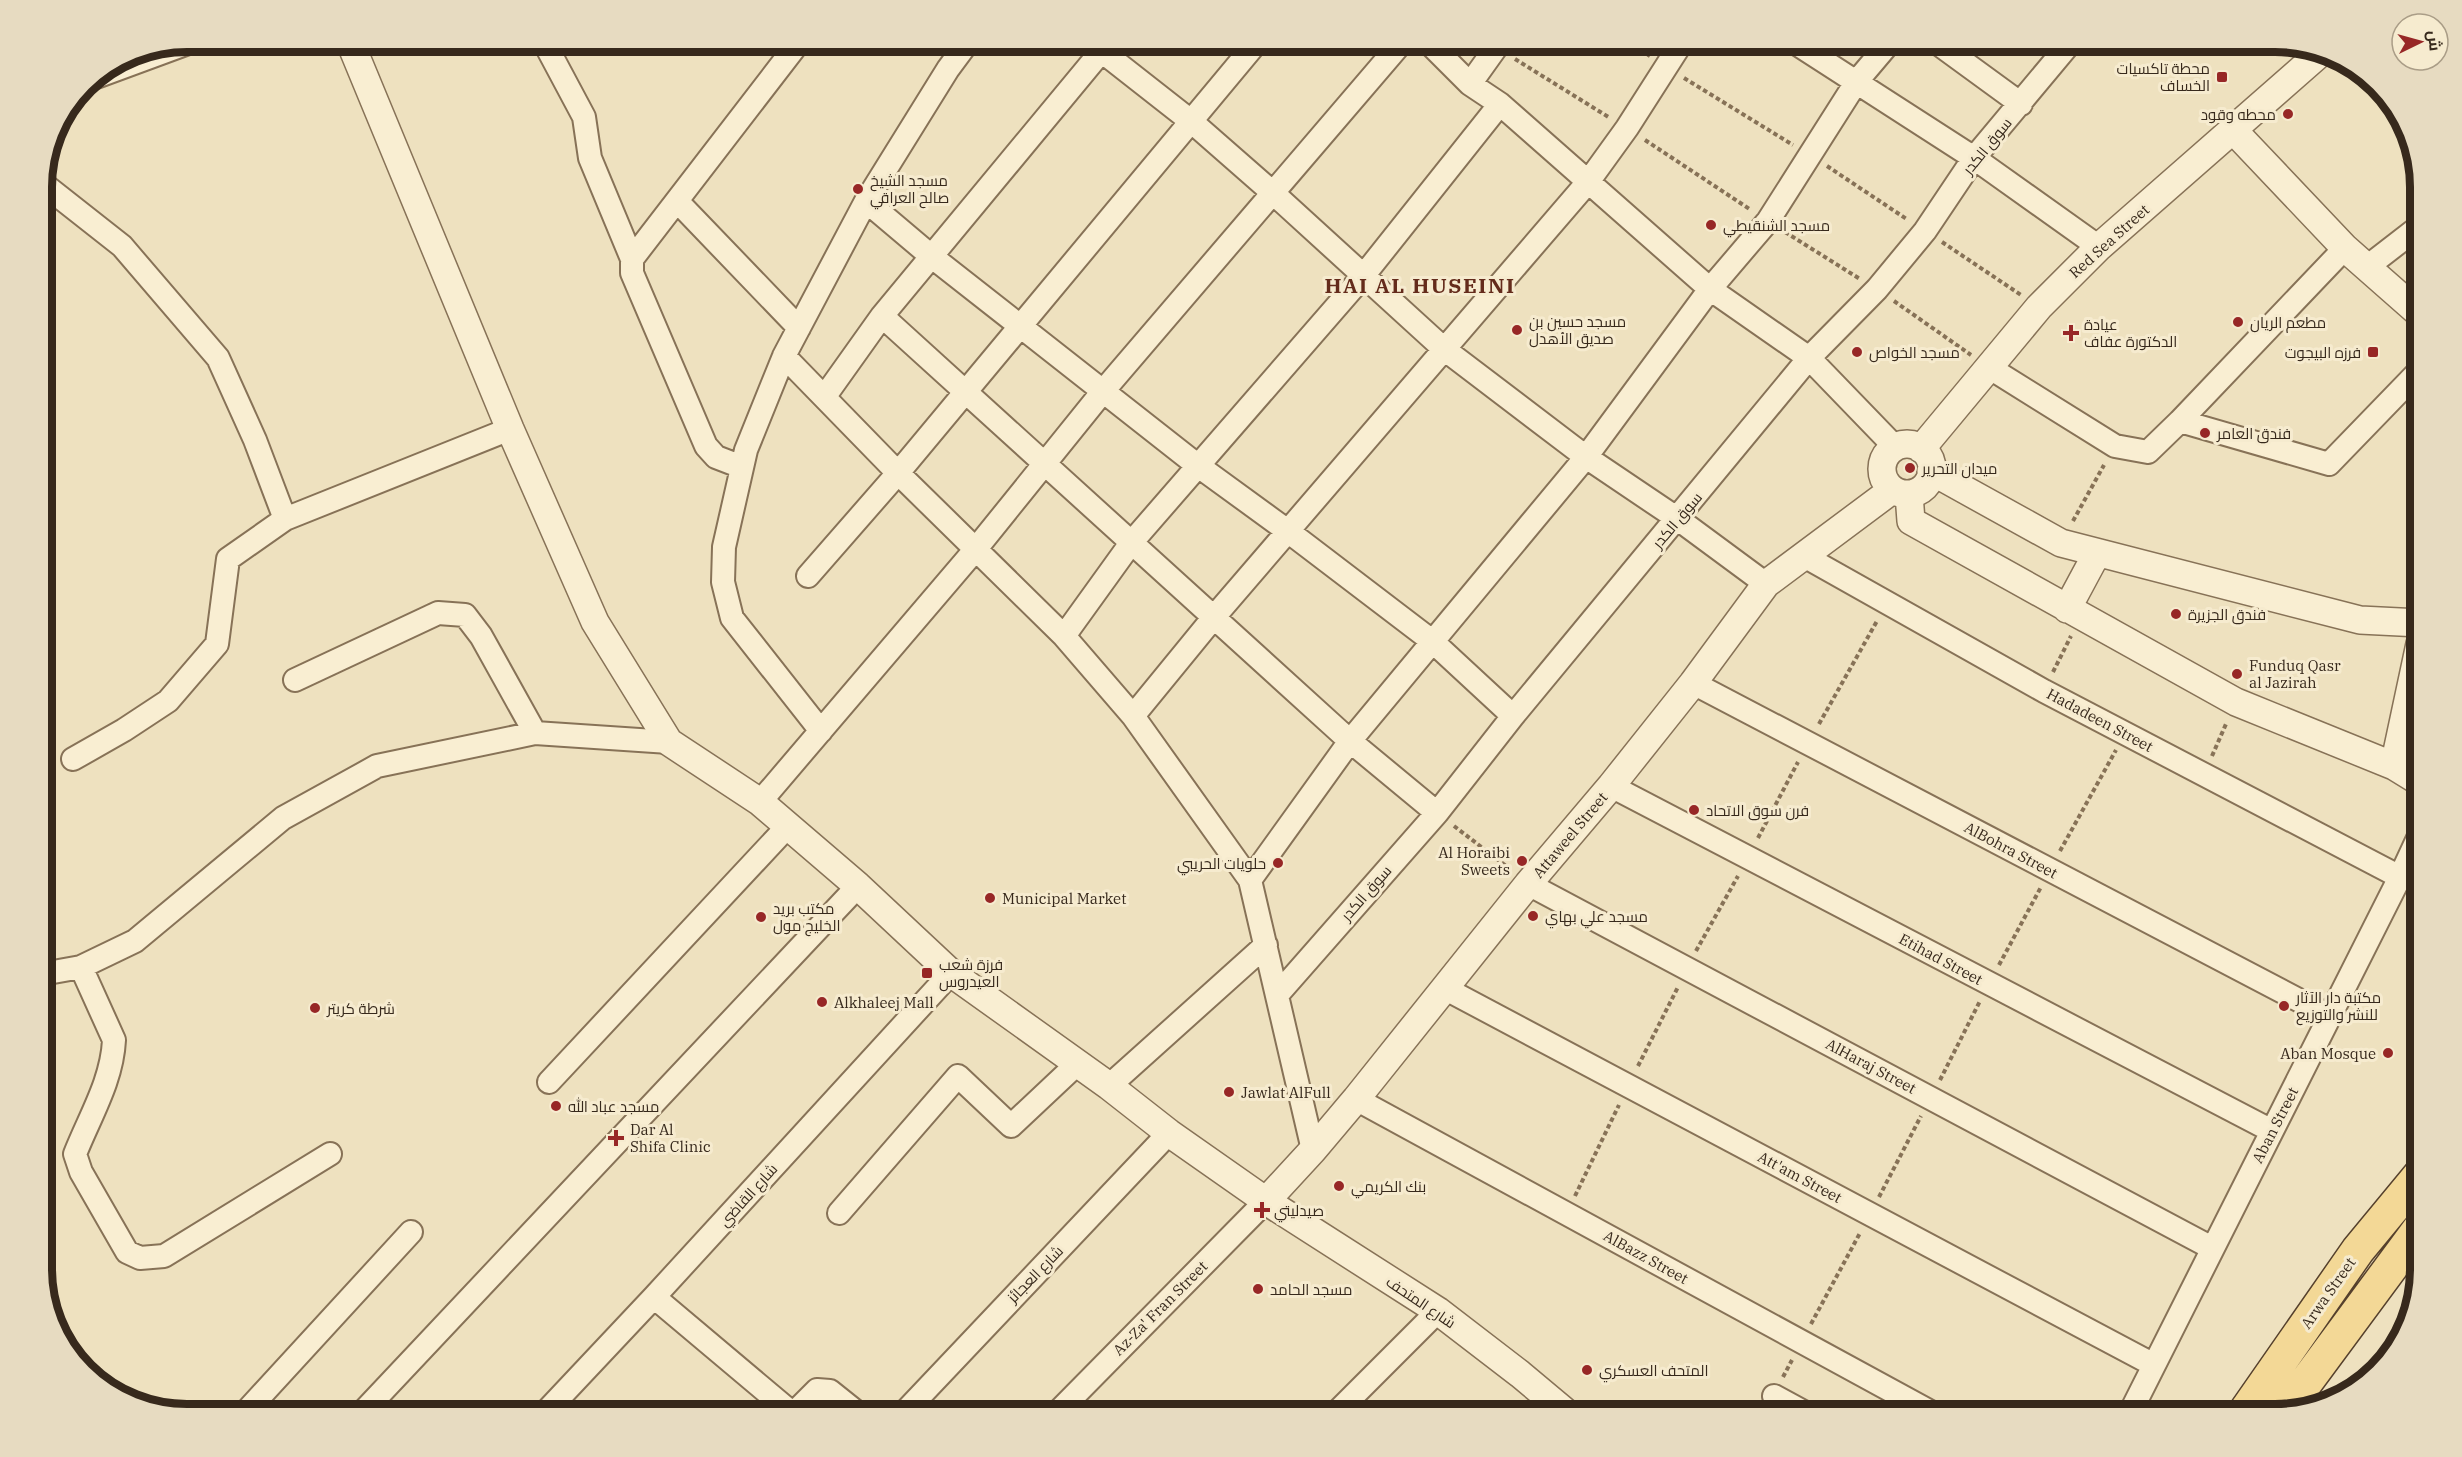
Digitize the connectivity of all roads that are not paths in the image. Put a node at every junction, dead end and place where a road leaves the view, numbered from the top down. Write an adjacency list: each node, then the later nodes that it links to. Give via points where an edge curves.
1 (1248, 52): 21 (street)
2 (1393, 52): 26 (street)
3 (1438, 52): 18 (street)
4 (1493, 52): 18 (street)
5 (1675, 52): 24 (street)
6 (1811, 52): 17 (street)
7 (1881, 52): 17 (street)
8 (1950, 52): 20 (street)
9 (2063, 52): 20 (street, سوق الكدر)
10 (355, 53): 50 (street)
11 (550, 53): 33 (street, via 584,117 590,158)
12 (791, 53): 27 (street)
13 (960, 53): 28 (street)
14 (1094, 53): 32 (street)
15 (1109, 53): 21 (street)
16 (2314, 59): 22 (street, Red Sea Street)
17 (1857, 81): 23 (street); 36 (street, via 1768,221)
18 (1470, 84): 19 (street)
19 (1500, 104): 24 (street); 35 (street)
20 (2021, 104): 23 (street, سوق الكدر)
21 (1192, 122): 26 (street); 39 (street)
22 (2234, 131): 30 (street, Red Sea Street); 31 (street)
23 (1974, 158): 30 (street); 43 (street, سوق الكدر, via 1925,231)
24 (1588, 182): 36 (street); 41 (street)
25 (53, 192): 58 (street, via 122,246 218,358)
26 (1273, 193): 35 (street); 46 (street)
27 (677, 201): 33 (street); 40 (street)
28 (866, 201): 32 (street); 40 (street)
29 (2409, 234): 34 (street)
30 (2099, 247): 44 (street, Red Sea Street, via 2039,307)
31 (2345, 248): 34 (street); 49 (street)
32 (931, 256): 38 (street); 39 (street)
33 (632, 259): 55 (street, via 632,273 706,446 716,457)
34 (2367, 267): 37 (street)
35 (1364, 275): 41 (street); 54 (street)
36 (1710, 288): 43 (street); 52 (street)
37 (2409, 304)
38 (882, 316): 47 (street); 48 (street)
39 (1019, 326): 46 (street); 47 (street)
40 (799, 328): 42 (street)
41 (1444, 349): 52 (street); 60 (street)
42 (784, 356): 48 (street); 55 (street)
43 (1809, 358): 51 (street); 59 (street, سوق الكدر)
44 (1990, 368): 49 (street, via 2115,446 2148,452); 51 (street, Red Sea Street)
45 (2409, 381): 49 (street, via 2329,464)
46 (1104, 390): 53 (street); 54 (street)
47 (965, 392): 53 (street); 56 (street)
48 (825, 396): 56 (street)
49 (2180, 421)
50 (510, 429): 58 (street); 80 (street, via 595,622)
51 (1916, 456): 57 (street, via 1924,487); 57 (street, via 1888,452 1882,467 1886,484); 63 (street, via 2061,543)
52 (1587, 458): 59 (street); 71 (street)
53 (1046, 465): 61 (street); 62 (street)
54 (1197, 465): 60 (street); 61 (street)
55 (742, 467): 77 (street, via 724,546 723,582 732,618)
56 (898, 473): 62 (street); 65 (street)
57 (1901, 492): 64 (street, Attaweel Street); 67 (street, via 1911,521)
58 (285, 519): 81 (street, via 228,559 217,644 168,701)
59 (1678, 519): 66 (street); 76 (street, سوق الكدر)
60 (1288, 532): 68 (street); 71 (street)
61 (1131, 543): 68 (street); 70 (street)
62 (975, 550): 70 (street); 77 (street)
63 (2097, 553): 67 (street); 69 (street, via 2360,620)
64 (1804, 556): 66 (street, Attaweel Street); 89 (street, Hadadeen Street, via 2044,691)
65 (808, 576)
66 (1766, 584): 73 (street, Attaweel Street)
67 (2074, 612): 82 (street, via 2236,702)
68 (1214, 618): 75 (street); 79 (street)
69 (2409, 622)
70 (1064, 636): 75 (street)
71 (1432, 641): 76 (street); 79 (street)
72 (295, 680): 78 (street, via 438,613 465,615 481,636)
73 (1693, 683): 84 (street, Attaweel Street); 99 (street, AlBohra Street)
74 (2409, 693): 82 (street)
75 (1133, 716): 90 (street)
76 (1513, 716): 86 (street, سوق الكدر)
77 (821, 731): 85 (street)
78 (535, 733): 80 (street); 94 (street, via 377,766 283,818 135,941)
79 (1350, 741): 86 (street); 90 (street)
80 (669, 742): 85 (street, شارع المتحف)
81 (73, 759)
82 (2394, 766): 83 (street)
83 (2410, 776)
84 (1611, 786): 91 (street, Attaweel Street); 104 (street, Etihad Street)
85 (760, 802): 87 (street, شارع المتحف)
86 (1437, 813): 98 (street, سوق الكدر)
87 (788, 826): 92 (street, شارع المتحف); 101 (street)
88 (2410, 856): 89 (street, Aban Street)
89 (2400, 877): 99 (street, Aban Street)
90 (1250, 880): 93 (street)
91 (1528, 884): 97 (street, Attaweel Street); 113 (street, AlHaraj Street)
92 (858, 886): 96 (street, شارع المتحف); 120 (street)
93 (1266, 945): 98 (street); 102 (street)
94 (81, 967): 95 (street); 107 (street, via 114,1040 105,1086 75,1154 81,1172 127,1252 140,1258 164,1256)
95 (53, 972)
96 (951, 972): 100 (street, شارع المتحف); 114 (street, شارع القاضي)
97 (1446, 989): 103 (street, Attaweel Street); 116 (street, Att'am Street)
98 (1278, 994): 106 (street)
99 (2329, 1016): 104 (street, Aban Street)
100 (1077, 1064): 102 (street, شارع المتحف); 110 (street, via 1011,1126 958,1076)
101 (549, 1082)
102 (1109, 1086): 105 (street, شارع المتحف)
103 (1356, 1099): 106 (street, Attaweel Street); 130 (street, AlBazz Street)
104 (2272, 1131): 113 (street, Aban Street)
105 (1169, 1133): 109 (street, شارع المتحف); 125 (street, شارع العجائز)
106 (1313, 1150): 109 (street, Attaweel Street)
107 (330, 1154)
108 (2410, 1193): 132 (main road, Arwa Street, via 2358,1250)
109 (1266, 1201): 115 (street, شارع المتحف); 126 (street, Az-Za' Fran Street)
110 (839, 1213)
111 (411, 1233): 119 (street)
112 (2410, 1242): 118 (main road)
113 (2212, 1248): 116 (street, Aban Street)
114 (654, 1297): 121 (street, شارع القاضي); 122 (street)
115 (1438, 1311): 127 (street); 128 (street, شارع المتحف)
116 (2154, 1365): 131 (street, Aban Street)
117 (1774, 1396): 129 (street)
118 (2291, 1403)
119 (253, 1404)
120 (370, 1404)
121 (553, 1404)
122 (781, 1404)
123 (803, 1404): 124 (street, via 817,1390 830,1391)
124 (846, 1404)
125 (912, 1404)
126 (1066, 1404)
127 (1345, 1404)
128 (1556, 1404)
129 (1789, 1404)
130 (1916, 1404)
131 (2134, 1404)
132 (2251, 1404)

